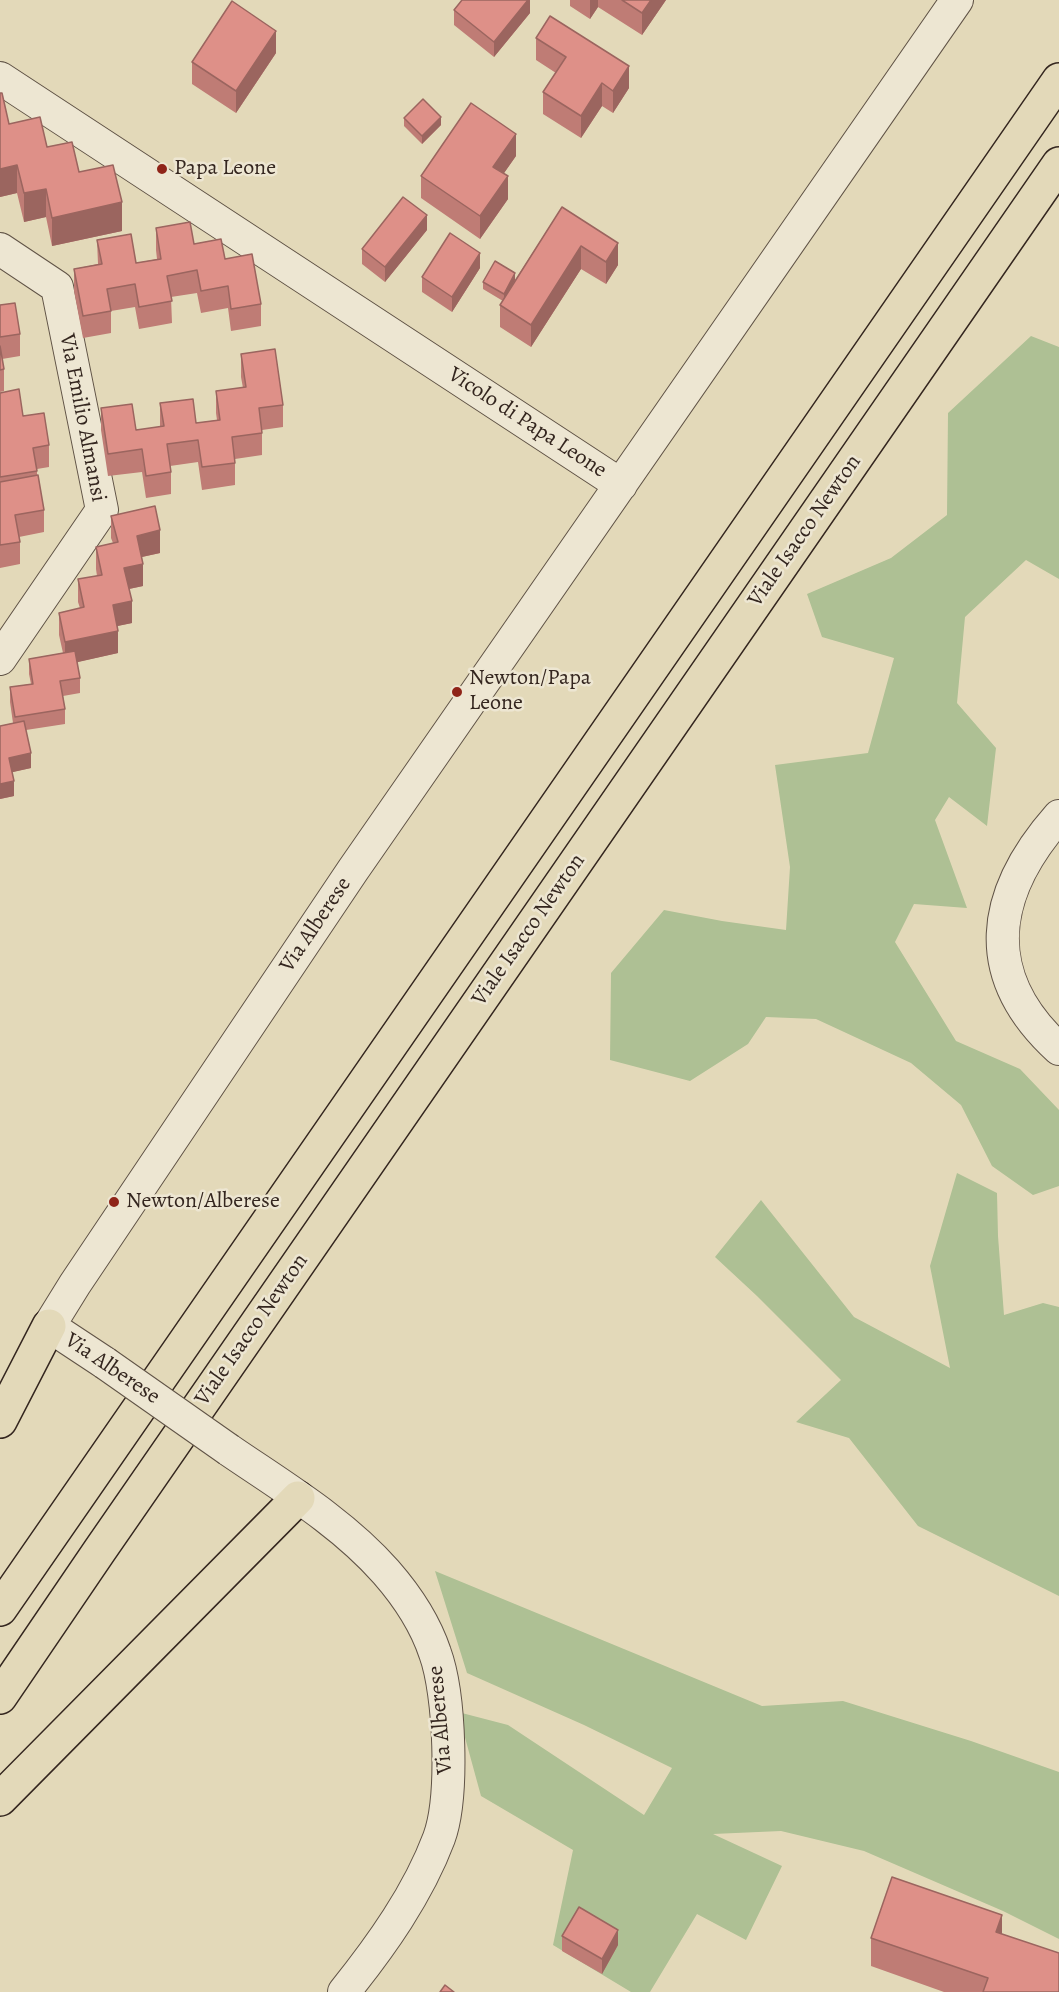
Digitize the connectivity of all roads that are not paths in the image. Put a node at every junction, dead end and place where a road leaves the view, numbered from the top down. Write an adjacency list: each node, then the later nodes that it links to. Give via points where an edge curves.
1 (957, 0): 6 (street, Vicolo di Papa Leone)
2 (0, 78): 6 (street, Vicolo di Papa Leone)
3 (1059, 80): 13 (highway, Viale Isacco Newton)
4 (1059, 164): 14 (highway, Viale Isacco Newton)
5 (0, 249): 7 (street, Via Emilio Almansi, via 57,287 102,510)
6 (621, 485): 10 (street, Via Alberese, via 353,870)
7 (0, 659)
8 (1059, 816): 9 (street, via 1015,880 1002,932 1005,962 1022,1007 1039,1031)
9 (1059, 1049)
10 (50, 1326): 11 (highway); 12 (street, Via Alberese, bridge)
11 (0, 1421)
12 (298, 1498): 15 (highway); 16 (street, Via Alberese, via 357,1543 402,1592 425,1628 436,1655 445,1710 448,1772 439,1837 400,1914)
13 (0, 1609)
14 (0, 1697)
15 (0, 1799)
16 (344, 1992)

